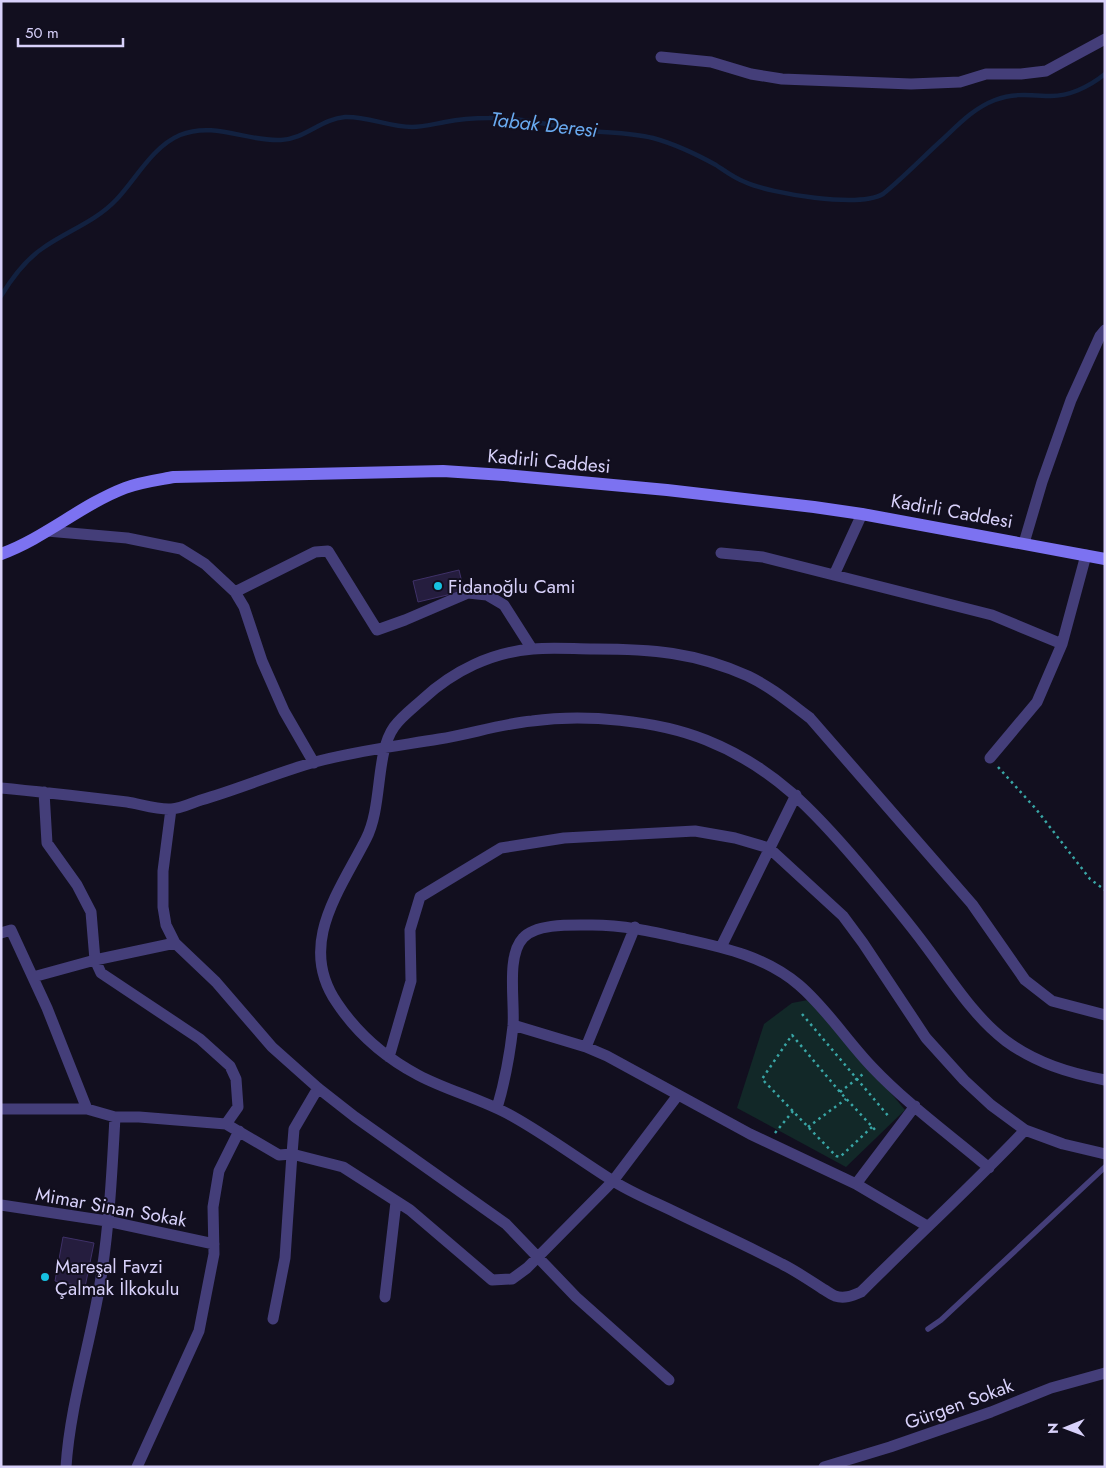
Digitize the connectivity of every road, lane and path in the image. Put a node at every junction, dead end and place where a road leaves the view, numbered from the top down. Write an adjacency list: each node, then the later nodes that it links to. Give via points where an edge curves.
1 (1105, 39): 2 (street, via 1046,71 986,74 960,82 911,84 782,79 750,74 711,62)
2 (661, 57)
3 (1105, 330): 6 (street, via 1071,400)
4 (862, 514): 5 (main road, Kadirli Caddesi, via 667,490 443,471 174,477 124,489); 6 (main road, Kadirli Caddesi); 11 (street)
5 (47, 531): 8 (main road, Kadirli Caddesi); 12 (street, via 127,538 181,549 205,564)
6 (1024, 543): 9 (main road, Kadirli Caddesi)
7 (722, 553): 11 (street, via 763,557)
8 (1, 554)
9 (1086, 555): 10 (main road, Kadirli Caddesi); 13 (street)
10 (1105, 559)
11 (834, 575): 13 (street, via 992,615)
12 (236, 592): 14 (street, via 316,552 328,551 377,630 468,593 487,595 504,605); 17 (street, via 284,711)
13 (1062, 644): 16 (street, via 1037,702)
14 (532, 648): 15 (street, via 480,661 456,673 397,723); 31 (street, via 648,650 684,654 751,678 781,696 810,718 972,904 1025,980 1052,1001)
15 (385, 747): 17 (street); 20 (street, via 533,720 640,723 706,740 773,776); 34 (street, via 371,829 324,922 320,945 321,967 337,1004 367,1039)
16 (990, 758): 23 (path, via 1036,809 1090,879)
17 (314, 762): 21 (street)
18 (1, 788): 19 (street)
19 (44, 792): 21 (street); 28 (street, via 47,843 77,885 91,912)
20 (796, 795): 22 (street); 37 (street, via 878,885 980,1018 1021,1052 1044,1064)
21 (171, 809): 26 (street, via 163,871 163,907 166,925)
22 (769, 848): 27 (street); 34 (street, via 735,838 695,832 564,838 501,848 420,897 410,930 411,981); 52 (street, via 843,916 926,1038 964,1080)
23 (1105, 890)
24 (635, 927): 27 (street); 32 (street, via 548,927 534,930 524,937 516,947 514,962); 33 (street)
25 (1, 933): 29 (street, via 11,930)
26 (175, 944): 28 (street); 38 (street, via 216,982 272,1047)
27 (721, 947): 35 (street, via 757,958 798,984)
28 (96, 960): 29 (street); 49 (street, via 101,973 200,1040 230,1066 236,1080 238,1107)
29 (33, 978): 45 (street)
30 (802, 1014): 36 (path)
31 (1105, 1016)
32 (513, 1025): 33 (street); 43 (street, via 506,1078)
33 (586, 1047): 40 (street)
34 (389, 1057): 43 (street, via 419,1076)
35 (872, 1067): 36 (path); 42 (street)
36 (858, 1078): 39 (path); 48 (path)
37 (1105, 1080)
38 (318, 1088): 56 (street, via 294,1129); 67 (street, via 506,1224)
39 (840, 1092): 41 (path); 46 (path, via 792,1034 762,1079)
40 (678, 1095): 55 (street); 60 (street)
41 (846, 1099): 50 (path); 51 (path)
42 (916, 1106): 59 (street); 61 (street)
43 (497, 1108): 60 (street, via 542,1133)
44 (1, 1109): 45 (street)
45 (87, 1110): 47 (street)
46 (794, 1111): 50 (path); 55 (path)
47 (115, 1117): 49 (street); 64 (street)
48 (890, 1118)
49 (226, 1124): 53 (street)
50 (808, 1127): 51 (path, via 840,1157)
51 (872, 1127): 54 (path)
52 (1025, 1130): 57 (street, via 1062,1144); 59 (street)
53 (239, 1131): 56 (street, via 279,1155); 66 (street, via 219,1171 213,1207)
54 (877, 1132)
55 (768, 1142): 61 (street)
56 (292, 1154): 62 (street, via 343,1166); 69 (street, via 284,1258)
57 (1105, 1154)
58 (1105, 1167): 70 (lane)
59 (990, 1168): 65 (street)
60 (613, 1181): 65 (street, via 784,1265 835,1296 849,1298 861,1292); 67 (street)
61 (856, 1184): 65 (street)
62 (396, 1202): 67 (street, via 410,1210 492,1280 512,1279); 68 (street)
63 (1, 1205): 64 (street, Mimar Sinan Sokak)
64 (107, 1221): 66 (street, Mimar Sinan Sokak); 73 (street, via 100,1284 68,1436)
65 (927, 1226)
66 (214, 1244): 74 (street, via 200,1331)
67 (537, 1258): 72 (street)
68 (385, 1298)
69 (273, 1319)
70 (928, 1329)
71 (1105, 1374): 75 (street, Gürgen Sokak, via 1051,1388 982,1416)
72 (669, 1380)
73 (66, 1467)
74 (137, 1467)
75 (824, 1467)

